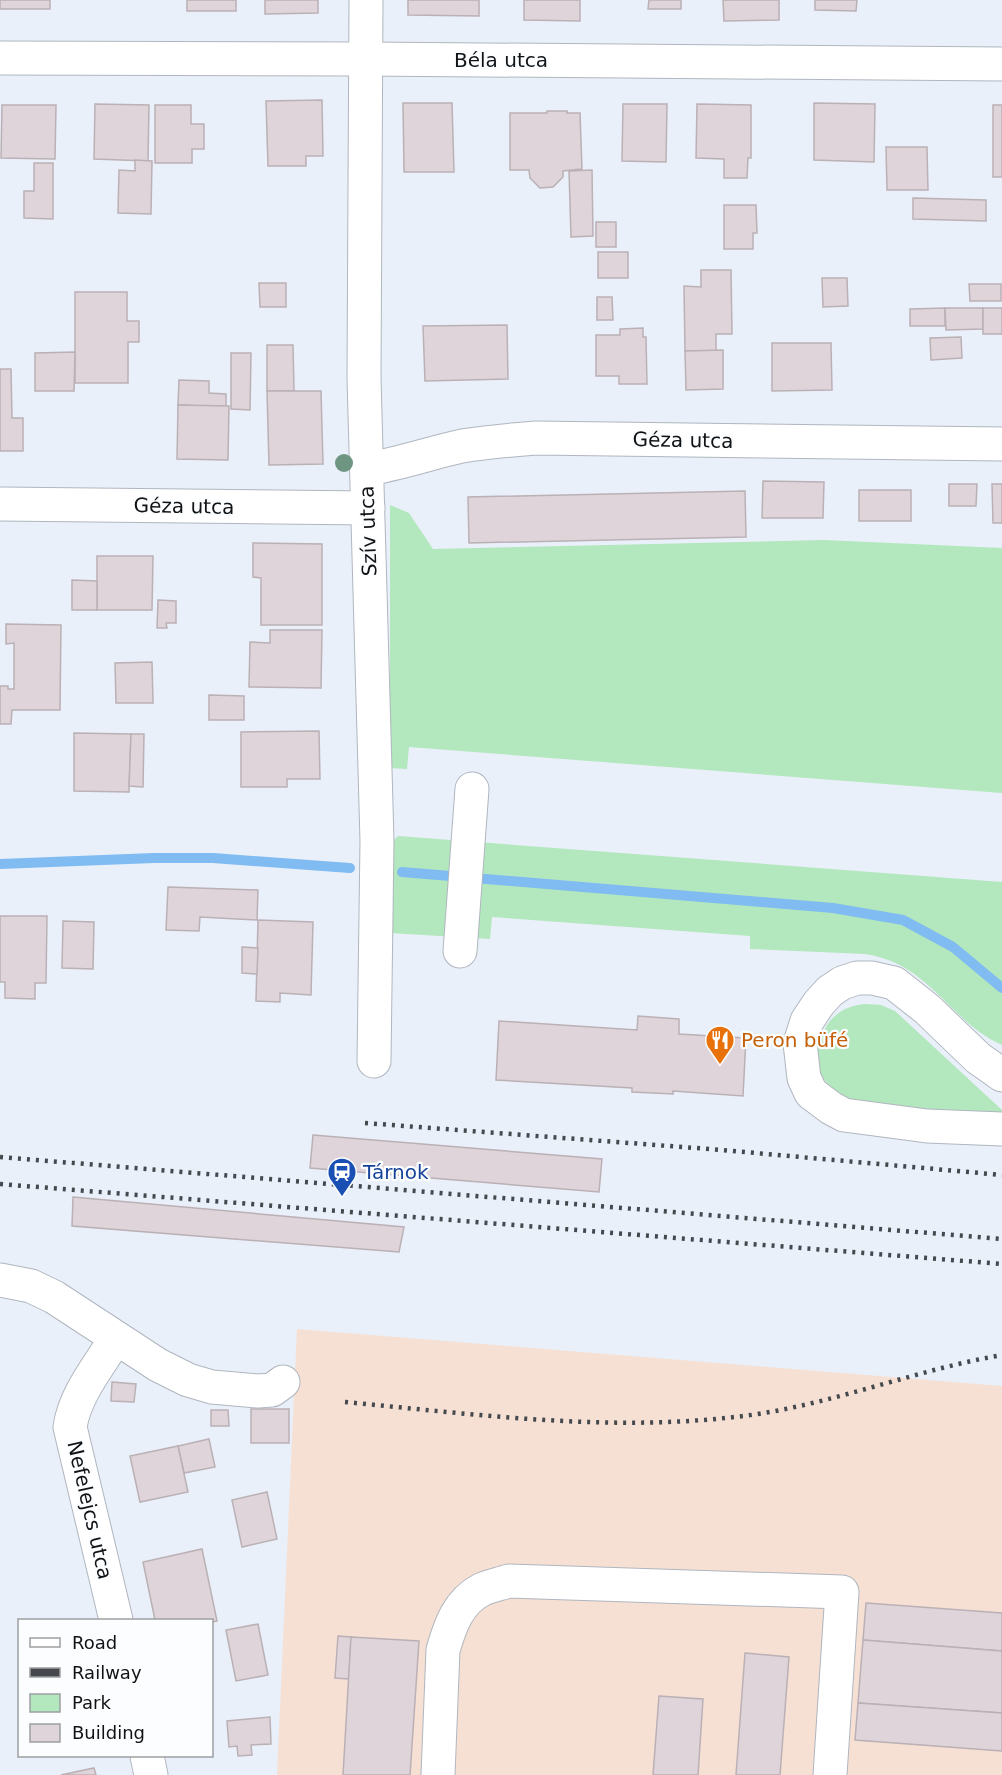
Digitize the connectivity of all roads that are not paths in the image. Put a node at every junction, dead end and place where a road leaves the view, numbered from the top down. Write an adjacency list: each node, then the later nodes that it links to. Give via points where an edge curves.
1 (366, 0): 3 (street, Szív utca)
2 (0, 58): 3 (street, Béla utca)
3 (366, 59): 4 (street, Béla utca); 6 (street, Szív utca)
4 (1002, 64)
5 (1002, 444): 6 (street, Géza utca, via 536,438 496,440)
6 (366, 470): 8 (street, Szív utca)
7 (0, 504): 8 (street, Géza utca)
8 (368, 508): 11 (street, Szív utca, via 377,841)
9 (472, 789): 10 (street)
10 (460, 951)
11 (374, 1061)
12 (1002, 1075): 13 (street, via 894,983 872,978 849,980 830,991 807,1021 800,1042 804,1078 811,1093 844,1115 927,1126)
13 (1002, 1129)
14 (0, 1280): 15 (street, via 31,1286 54,1297)
15 (116, 1338): 16 (street, via 158,1365 212,1388 272,1390); 17 (street, Nefelejcs utca, via 78,1398 70,1427)
16 (283, 1382)
17 (116, 1619)
18 (148, 1757): 19 (street)
19 (152, 1775)
20 (438, 1775): 21 (street, via 443,1650 448,1633 466,1600 509,1581 842,1592)
21 (830, 1775)

